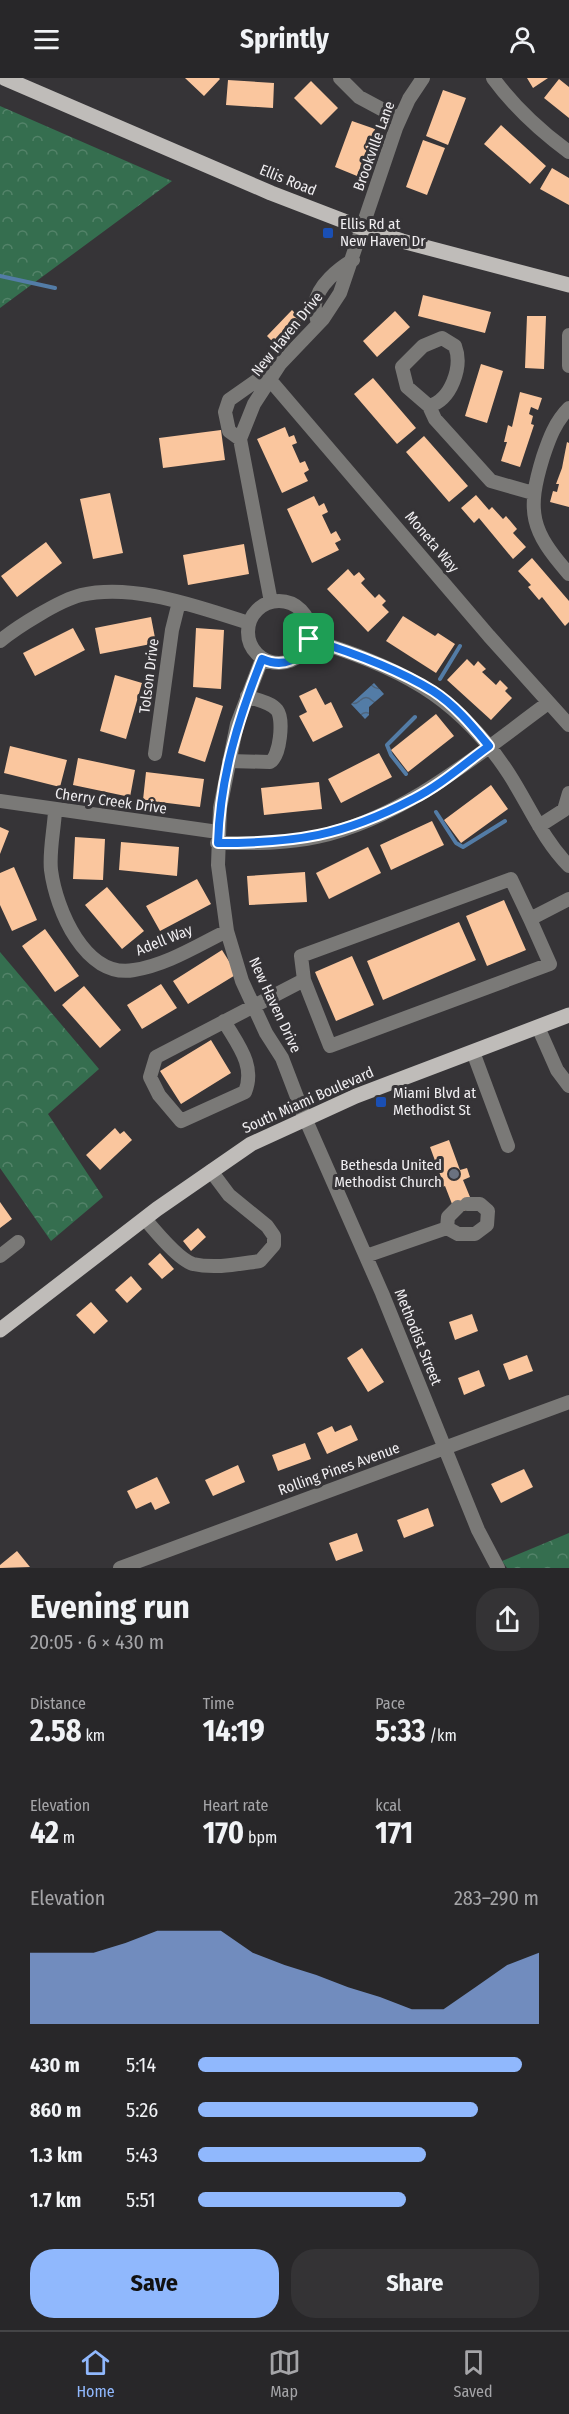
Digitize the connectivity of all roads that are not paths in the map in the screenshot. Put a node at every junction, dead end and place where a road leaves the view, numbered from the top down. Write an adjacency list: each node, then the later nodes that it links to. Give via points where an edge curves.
1 (4, 78): 7 (main road, Ellis Road)
2 (340, 78): 5 (street, via 359,97)
3 (423, 78): 5 (street, Brookville Lane)
4 (493, 78): 6 (street, via 539,131)
5 (400, 119): 7 (street, Brookville Lane)
6 (569, 152)
7 (362, 228): 8 (main road, Ellis Road); 10 (street, New Haven Drive, via 340,293 318,324)
8 (569, 285)
9 (569, 335): 11 (street)
10 (280, 364): 12 (street, New Haven Drive); 15 (street, via 229,399 225,412 229,431)
11 (569, 366)
12 (270, 380): 15 (street, New Haven Drive, via 254,404); 25 (street, Moneta Way)
13 (429, 406): 13 (street, via 407,387 402,367 423,345 442,338 455,346 458,363 443,399); 16 (street, via 435,419 491,481)
14 (569, 408): 16 (street, via 550,436)
15 (240, 439): 18 (street)
16 (533, 493): 17 (street, via 539,534)
17 (569, 574)
18 (271, 602): 20 (street, via 261,606); 21 (street, via 282,601 300,610 310,629)
19 (179, 603): 20 (street); 22 (street, via 108,592 79,596); 28 (street, Tolson Drive, via 171,630)
20 (249, 623): 23 (street, via 249,643)
21 (309, 639): 23 (street, via 299,656 291,661 281,664); 27 (street, via 385,667 435,692)
22 (0, 641)
23 (262, 659): 24 (street, New Haven Drive)
24 (247, 696): 29 (street, New Haven Drive); 29 (street, via 278,710 278,753 270,762)
25 (548, 703): 26 (street, Moneta Way); 27 (street, Cherry Creek Drive)
26 (569, 725)
27 (489, 746): 33 (street); 34 (street, Cherry Creek Drive, via 414,799 338,832 291,841)
28 (155, 754)
29 (229, 760): 34 (street, New Haven Drive)
30 (569, 793): 33 (street, via 564,810)
31 (0, 801): 32 (street, Cherry Creek Drive)
32 (55, 811): 34 (street, Cherry Creek Drive); 38 (street, Adell Way, via 51,869 58,899 77,939 96,961 115,969 133,970 161,962)
33 (539, 826): 35 (street)
34 (218, 837): 38 (street, New Haven Drive)
35 (569, 866)
36 (569, 899): 37 (street)
37 (530, 919): 39 (street, via 511,879 301,956); 39 (street, via 550,964 330,1046)
38 (227, 931): 40 (street, New Haven Drive)
39 (304, 980): 40 (street)
40 (253, 1005): 42 (street); 47 (street, New Haven Drive, via 282,1059)
41 (569, 1015): 43 (main road, South Miami Boulevard)
42 (224, 1021): 42 (street, via 156,1057 150,1077 159,1095 181,1121 245,1092 250,1079 246,1061)
43 (538, 1027): 44 (main road, South Miami Boulevard); 45 (street)
44 (472, 1052): 47 (main road, South Miami Boulevard); 48 (street)
45 (563, 1068): 46 (street)
46 (569, 1086)
47 (305, 1118): 49 (main road, South Miami Boulevard, via 251,1144); 54 (street, Methodist Street)
48 (508, 1146)
49 (210, 1171): 50 (main road, South Miami Boulevard); 50 (street, via 229,1195 274,1236 274,1245 260,1261 222,1266 191,1263)
50 (145, 1219): 55 (main road, South Miami Boulevard)
51 (447, 1228): 51 (street, via 467,1235 483,1230 489,1218 484,1207 475,1202 462,1205 448,1217); 54 (street)
52 (18, 1242): 53 (street)
53 (0, 1256)
54 (366, 1256): 57 (street, Methodist Street)
55 (0, 1330)
56 (569, 1402): 57 (street, Rolling Pines Avenue)
57 (445, 1448): 58 (street, Rolling Pines Avenue); 59 (street, Methodist Street)
58 (120, 1568)
59 (498, 1568)

